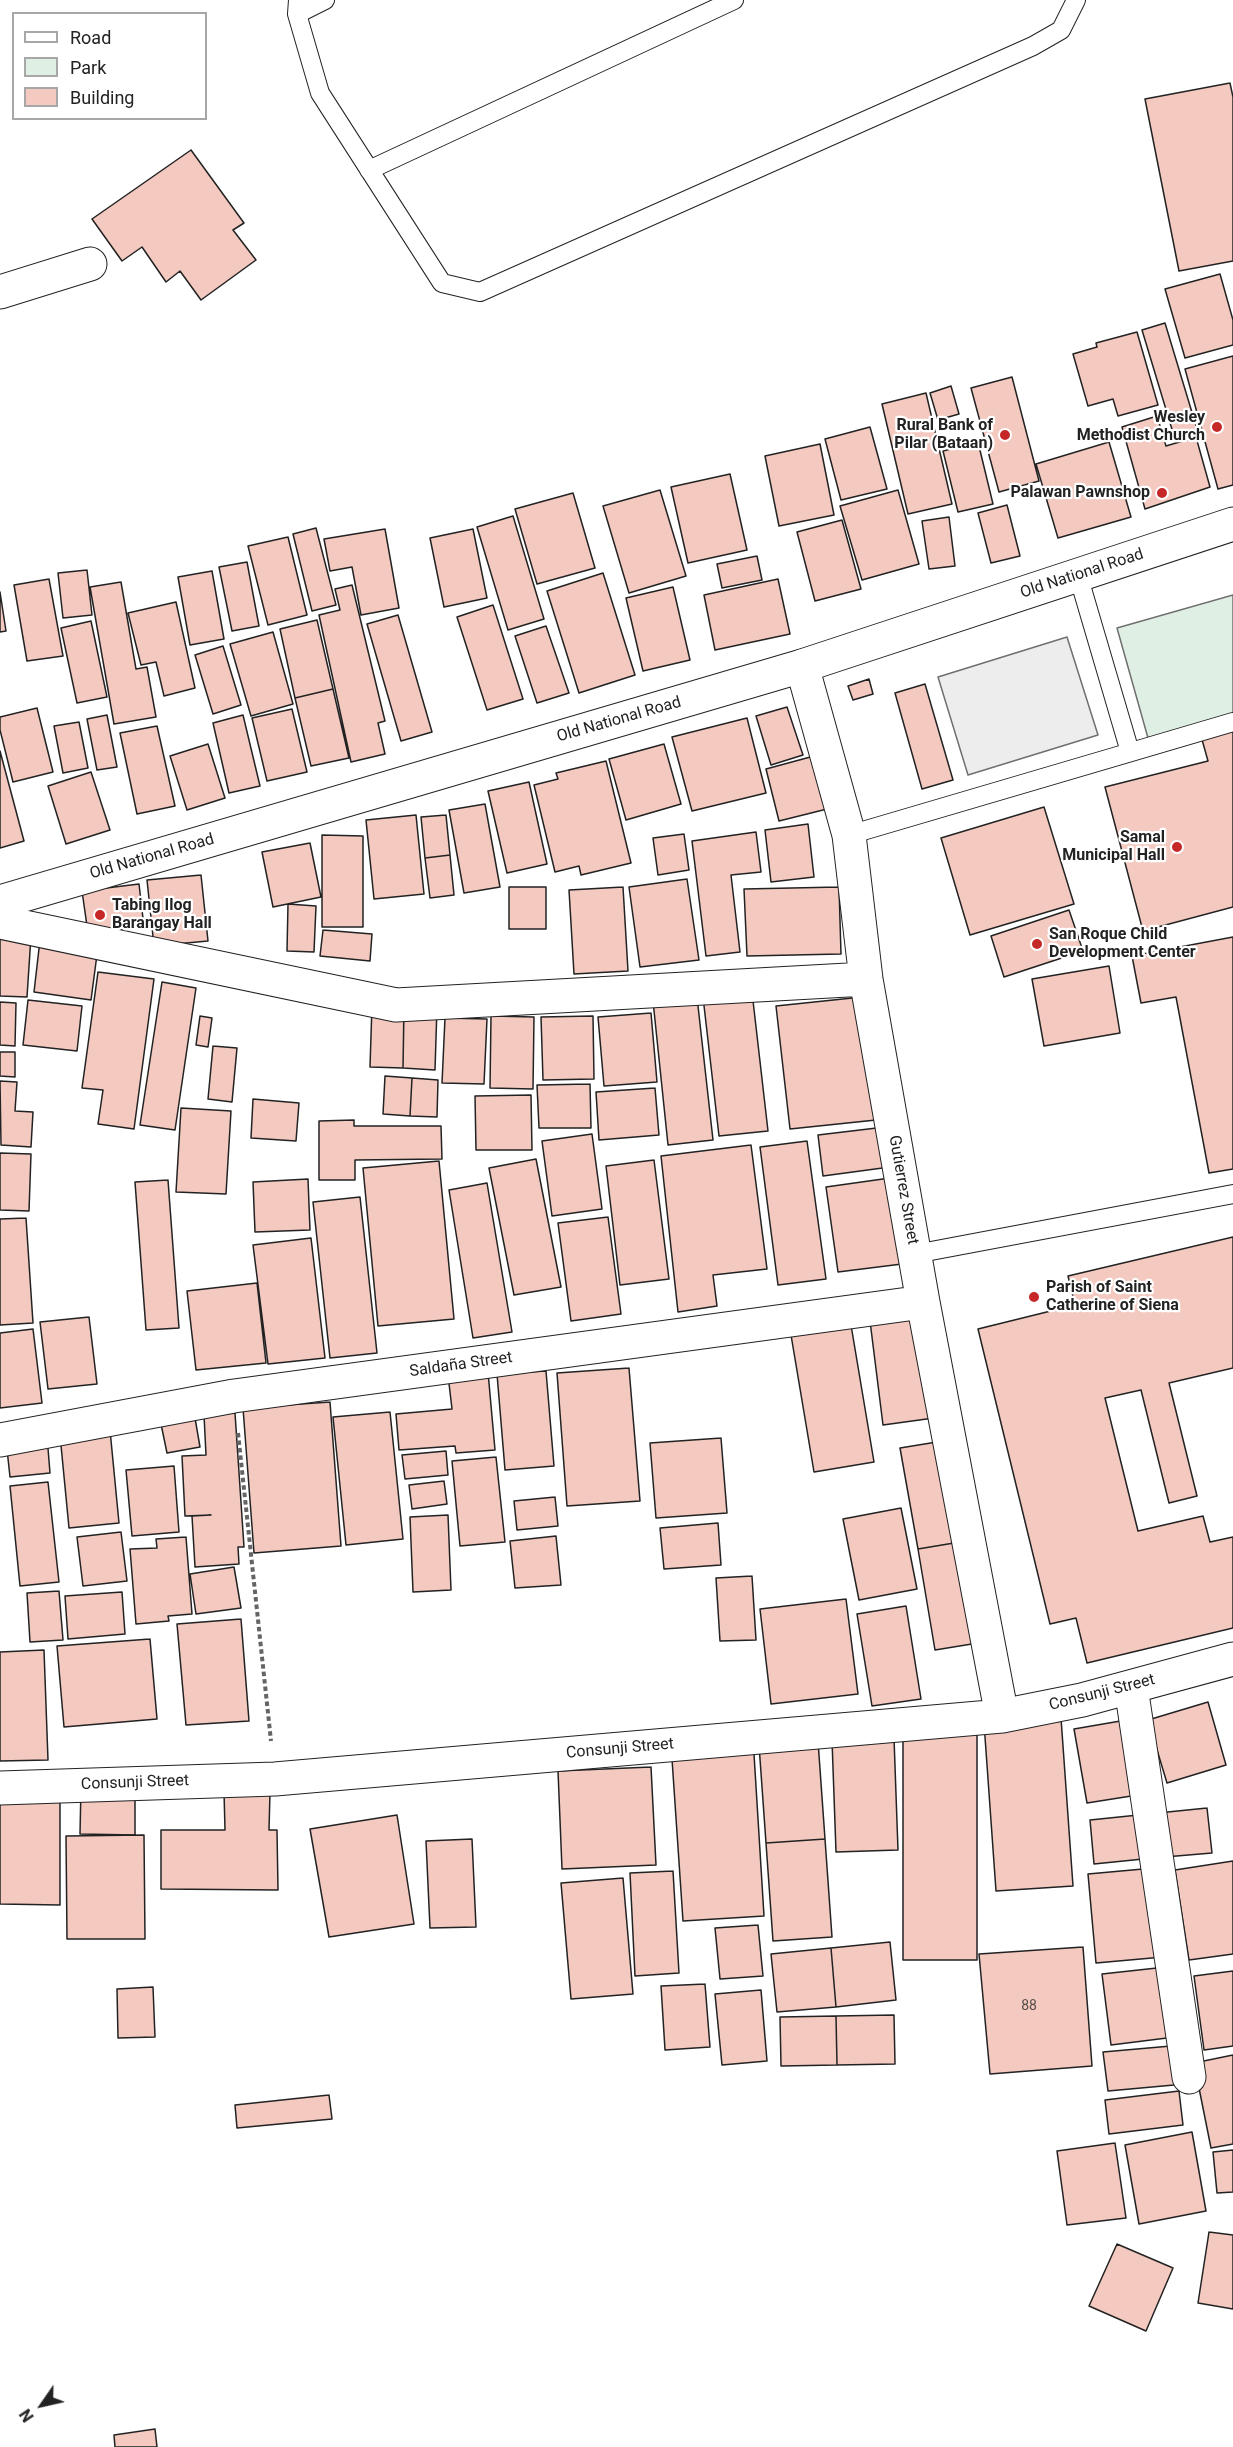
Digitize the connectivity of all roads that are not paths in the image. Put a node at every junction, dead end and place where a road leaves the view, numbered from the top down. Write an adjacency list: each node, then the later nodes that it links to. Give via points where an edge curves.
1 (326, 0): 4 (lane)
2 (734, 0): 5 (lane)
3 (1076, 0): 5 (lane, via 1061,30 1033,46 480,292 442,283)
4 (297, 7): 5 (lane, via 320,93)
5 (369, 170)
6 (90, 264): 7 (street)
7 (0, 292)
8 (1233, 524): 9 (street, Old National Road)
9 (1078, 575): 10 (street, Old National Road); 12 (lane)
10 (802, 666): 13 (street, Gutierrez Street); 14 (street, Old National Road)
11 (1233, 722): 12 (lane)
12 (1130, 752): 13 (lane)
13 (849, 835): 16 (street, Gutierrez Street)
14 (0, 902)
15 (0, 922): 16 (street, via 396,1005)
16 (866, 979): 18 (street, Gutierrez Street)
17 (1233, 1194): 18 (lane)
18 (915, 1254): 19 (street, Gutierrez Street)
19 (923, 1302): 20 (street, Saldaña Street, via 234,1396); 23 (street, Gutierrez Street)
20 (0, 1440)
21 (1233, 1659): 22 (street, Consunji Street)
22 (1131, 1687): 23 (street, Consunji Street); 25 (street)
23 (1002, 1716): 24 (street, Consunji Street, via 275,1779)
24 (0, 1788)
25 (1189, 2078)

